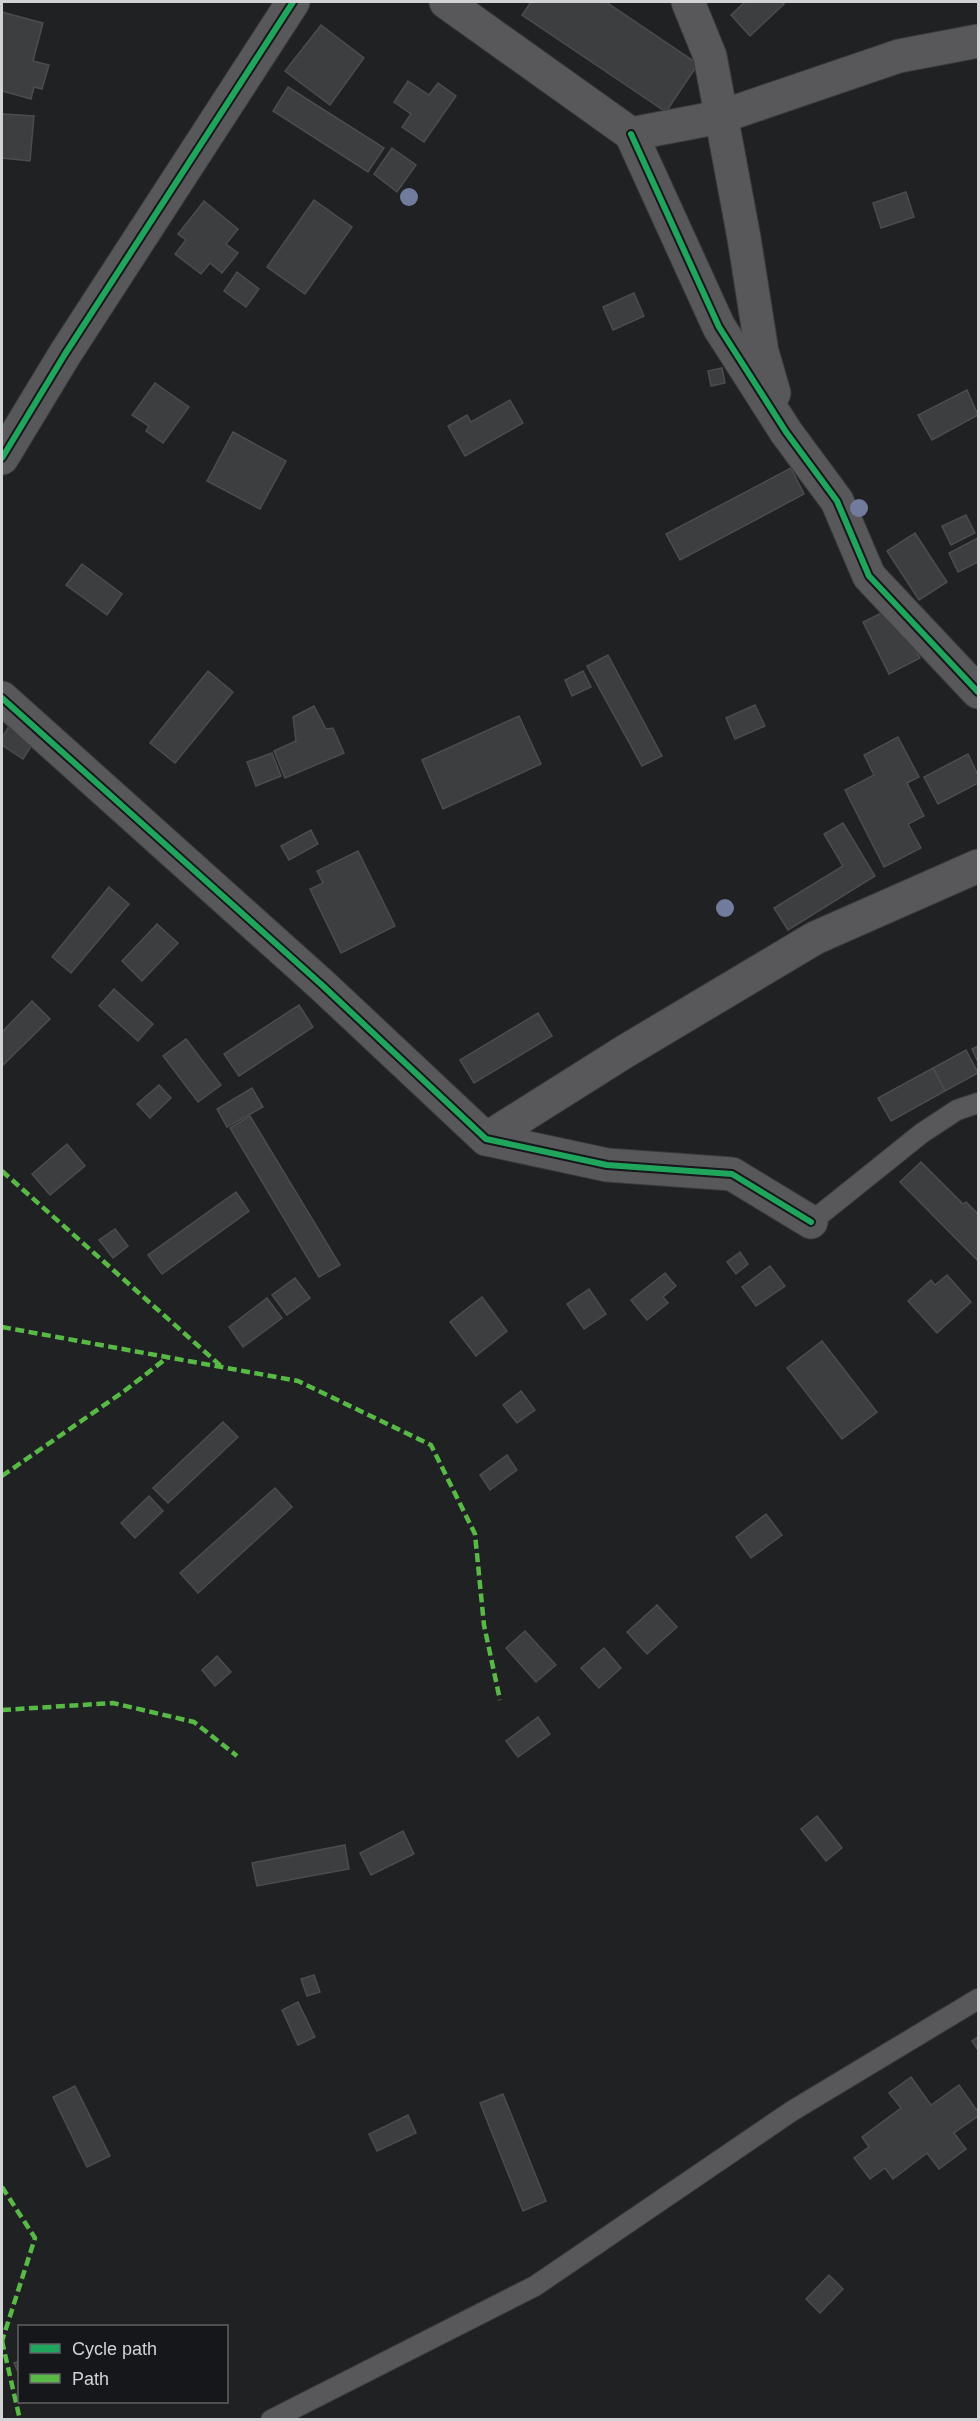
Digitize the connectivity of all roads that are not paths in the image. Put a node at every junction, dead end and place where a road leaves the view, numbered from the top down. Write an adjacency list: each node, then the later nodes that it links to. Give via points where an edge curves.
1 (293, 2): 8 (street)
2 (446, 2): 6 (street)
3 (688, 2): 5 (street, via 710,56)
4 (978, 41): 5 (street, via 899,56)
5 (720, 117): 6 (street); 7 (street, via 762,352)
6 (631, 134): 7 (street, via 719,327)
7 (786, 432): 9 (street, via 837,501 869,576)
8 (2, 458)
9 (978, 692)
10 (2, 698): 13 (street, via 323,986)
11 (978, 866): 13 (street, via 815,938)
12 (978, 1103): 14 (lane, via 957,1110 922,1133)
13 (486, 1139): 14 (street, via 607,1165 732,1174)
14 (811, 1222)
15 (978, 1999): 16 (lane, via 792,2111 535,2286)
16 (271, 2420)

